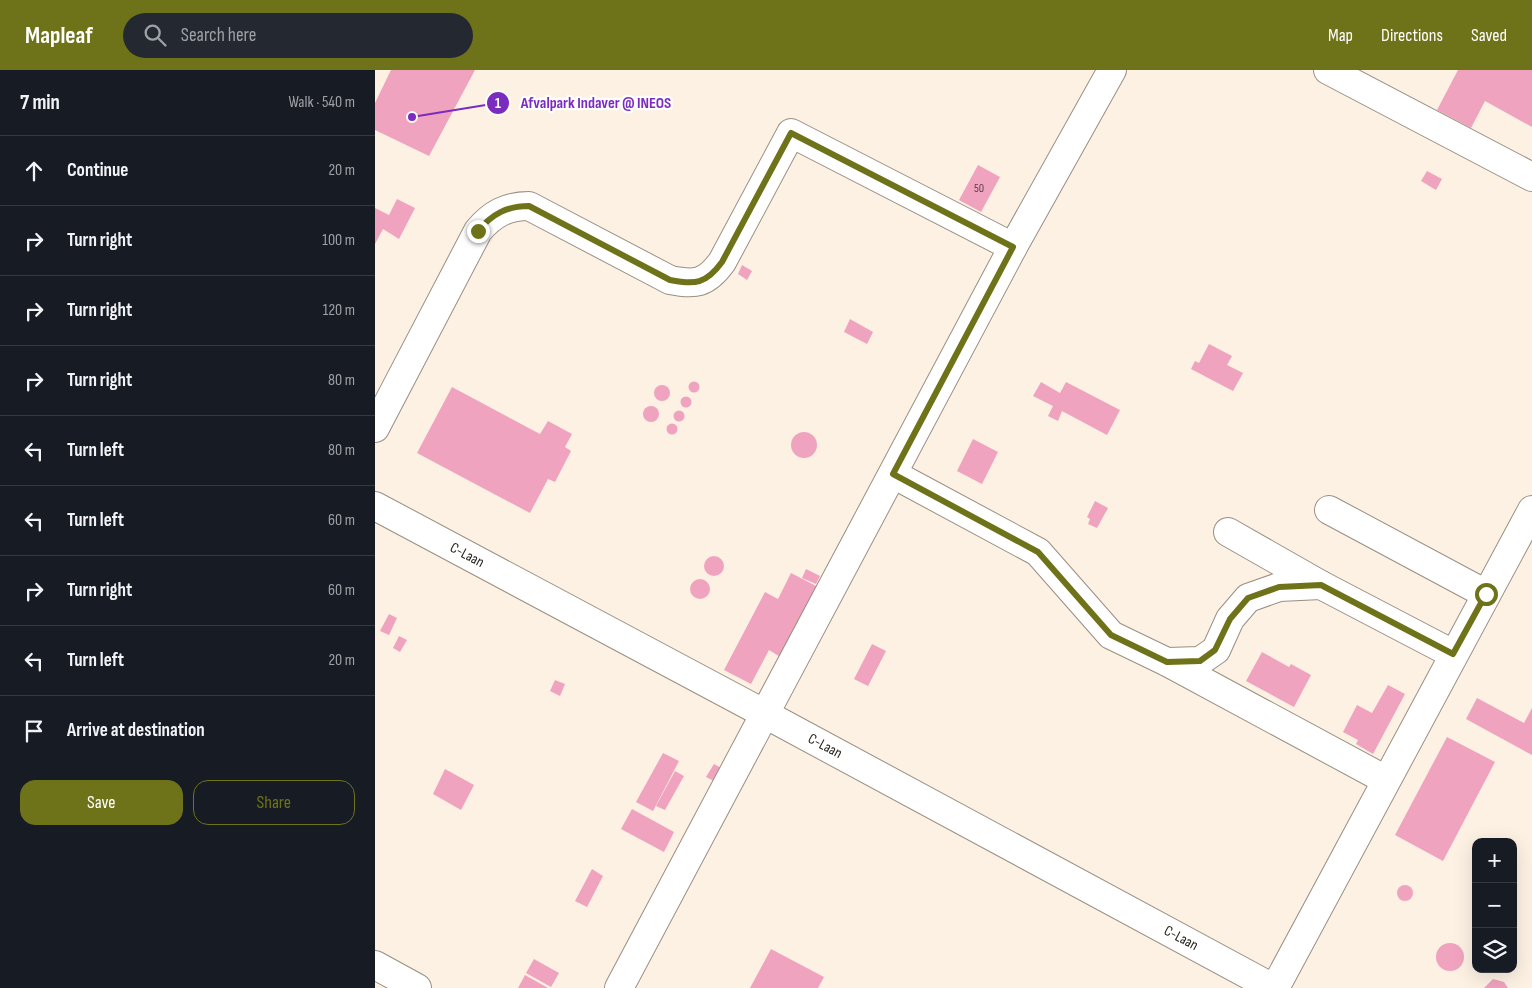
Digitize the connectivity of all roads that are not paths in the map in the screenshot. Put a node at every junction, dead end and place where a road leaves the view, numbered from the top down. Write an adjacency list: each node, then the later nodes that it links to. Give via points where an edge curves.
1 (1112, 70): 4 (lane)
2 (1328, 70): 3 (lane)
3 (1532, 177)
4 (1013, 247): 5 (lane, via 791,133 722,262 713,275 702,281 670,280 529,206 516,206 495,215 478,231); 6 (lane)
5 (375, 428)
6 (893, 474): 14 (lane, via 1038,552 1111,635); 15 (lane)
7 (375, 506): 15 (lane, C-Laan)
8 (1329, 510): 12 (lane)
9 (1532, 510): 12 (lane)
10 (1228, 532): 11 (lane)
11 (1321, 585): 13 (lane); 14 (lane, via 1279,587 1248,598 1230,619 1215,650 1200,661)
12 (1486, 594): 13 (lane)
13 (1453, 654): 16 (lane)
14 (1167, 662): 16 (lane)
15 (765, 714): 19 (lane); 20 (lane, C-Laan)
16 (1386, 780): 20 (lane)
17 (375, 965): 18 (lane)
18 (417, 988)
19 (619, 988)
20 (1274, 988)

